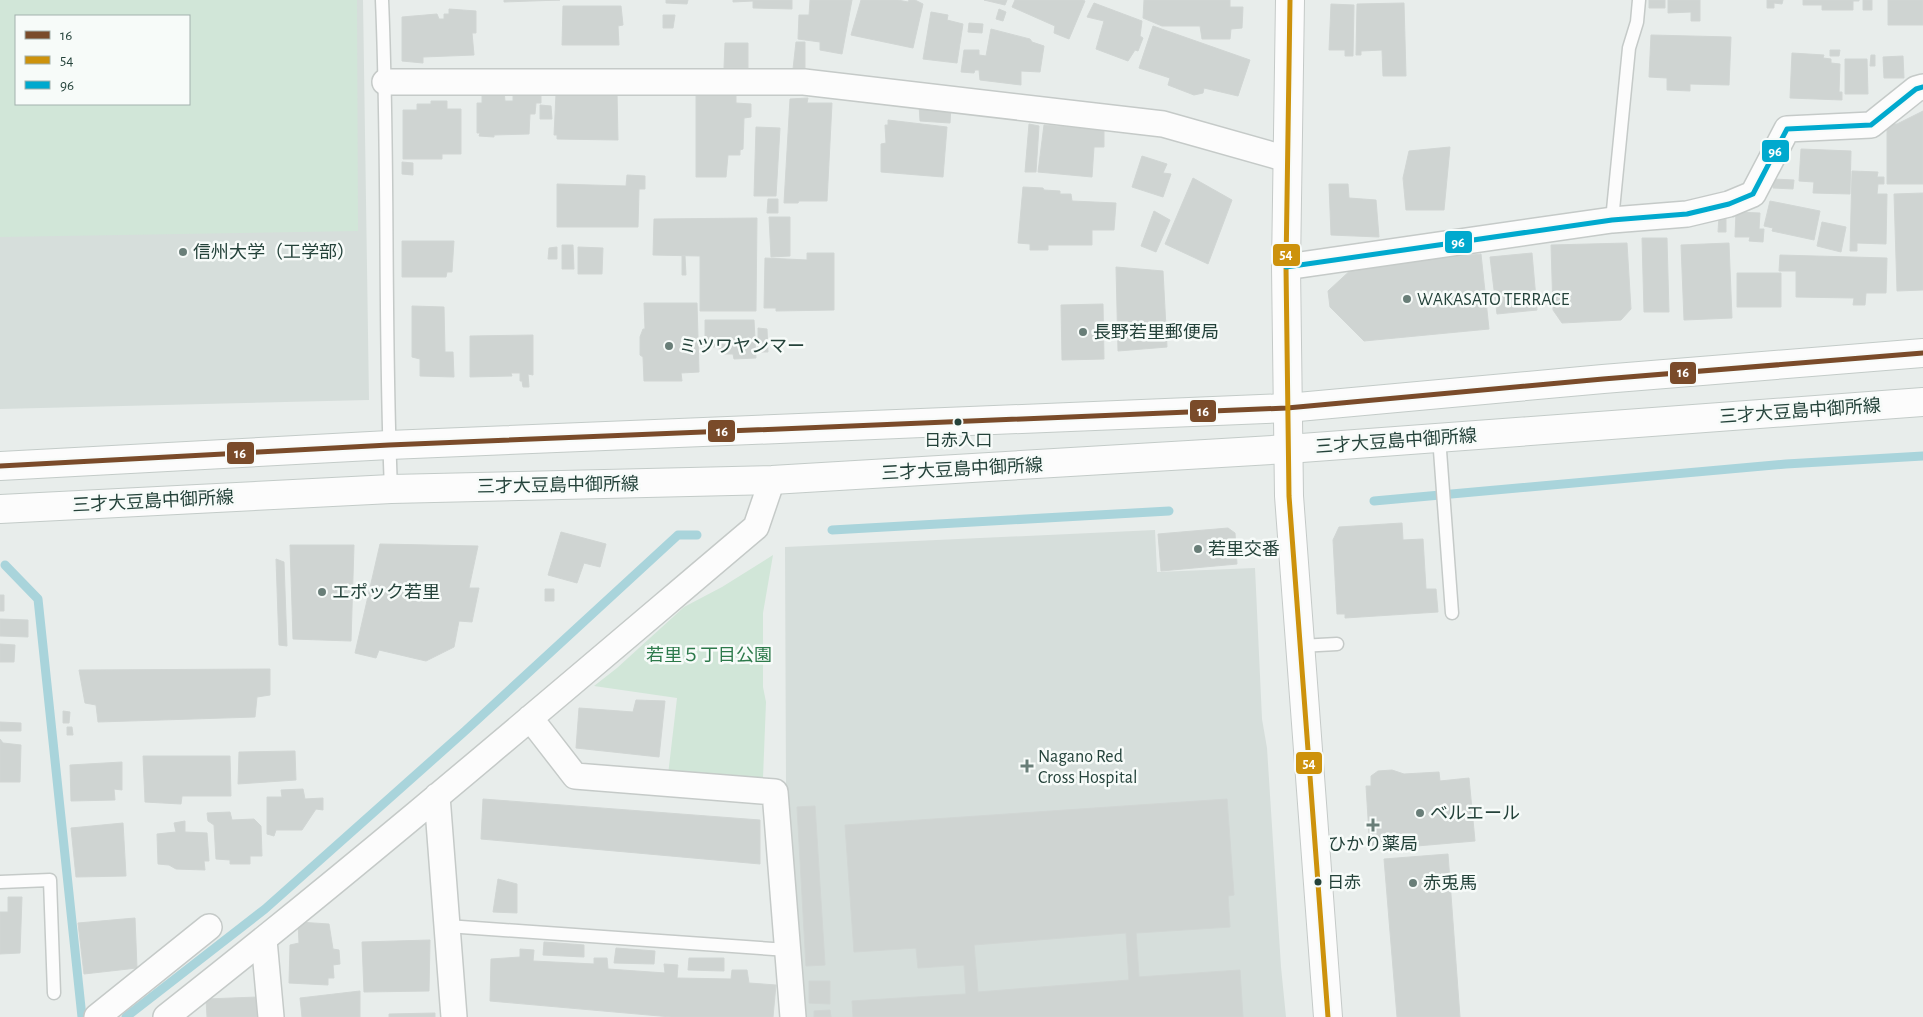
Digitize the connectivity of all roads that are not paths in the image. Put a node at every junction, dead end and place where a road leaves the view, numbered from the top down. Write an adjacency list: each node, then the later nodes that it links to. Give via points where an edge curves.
1 (382, 0): 4 (lane)
2 (1290, 0): 6 (main road)
3 (1639, 0): 7 (lane, via 1637,22 1629,48)
4 (386, 82): 6 (street, via 804,82 1163,124); 13 (lane)
5 (1923, 87): 7 (street, via 1916,89 1871,125 1787,129 1753,194 1729,204 1687,214)
6 (1287, 159): 8 (main road)
7 (1612, 220): 8 (street)
8 (1286, 266): 11 (main road)
9 (1923, 354): 11 (main road)
10 (1923, 402): 12 (main road, 三才大豆島中御所線)
11 (1287, 408): 13 (main road); 14 (main road)
12 (1439, 437): 14 (main road, 三才大豆島中御所線); 19 (lane)
13 (389, 445): 15 (main road); 17 (lane)
14 (1288, 450): 16 (main road, 三才大豆島中御所線); 21 (main road)
15 (0, 466)
16 (772, 480): 17 (main road, 三才大豆島中御所線); 22 (street, via 756,527)
17 (391, 489): 18 (main road, 三才大豆島中御所線)
18 (0, 509)
19 (1452, 613)
20 (1337, 644): 21 (lane)
21 (1300, 646): 35 (main road)
22 (530, 718): 23 (street); 28 (street, via 575,776 775,792)
23 (437, 796): 25 (street); 27 (street)
24 (0, 882): 29 (lane, via 50,880)
25 (447, 926): 28 (lane); 33 (street)
26 (209, 927): 30 (street)
27 (264, 940): 31 (street); 32 (street)
28 (788, 950): 34 (street)
29 (54, 993)
30 (97, 1017)
31 (166, 1017)
32 (271, 1017)
33 (454, 1017)
34 (793, 1017)
35 (1328, 1017)

